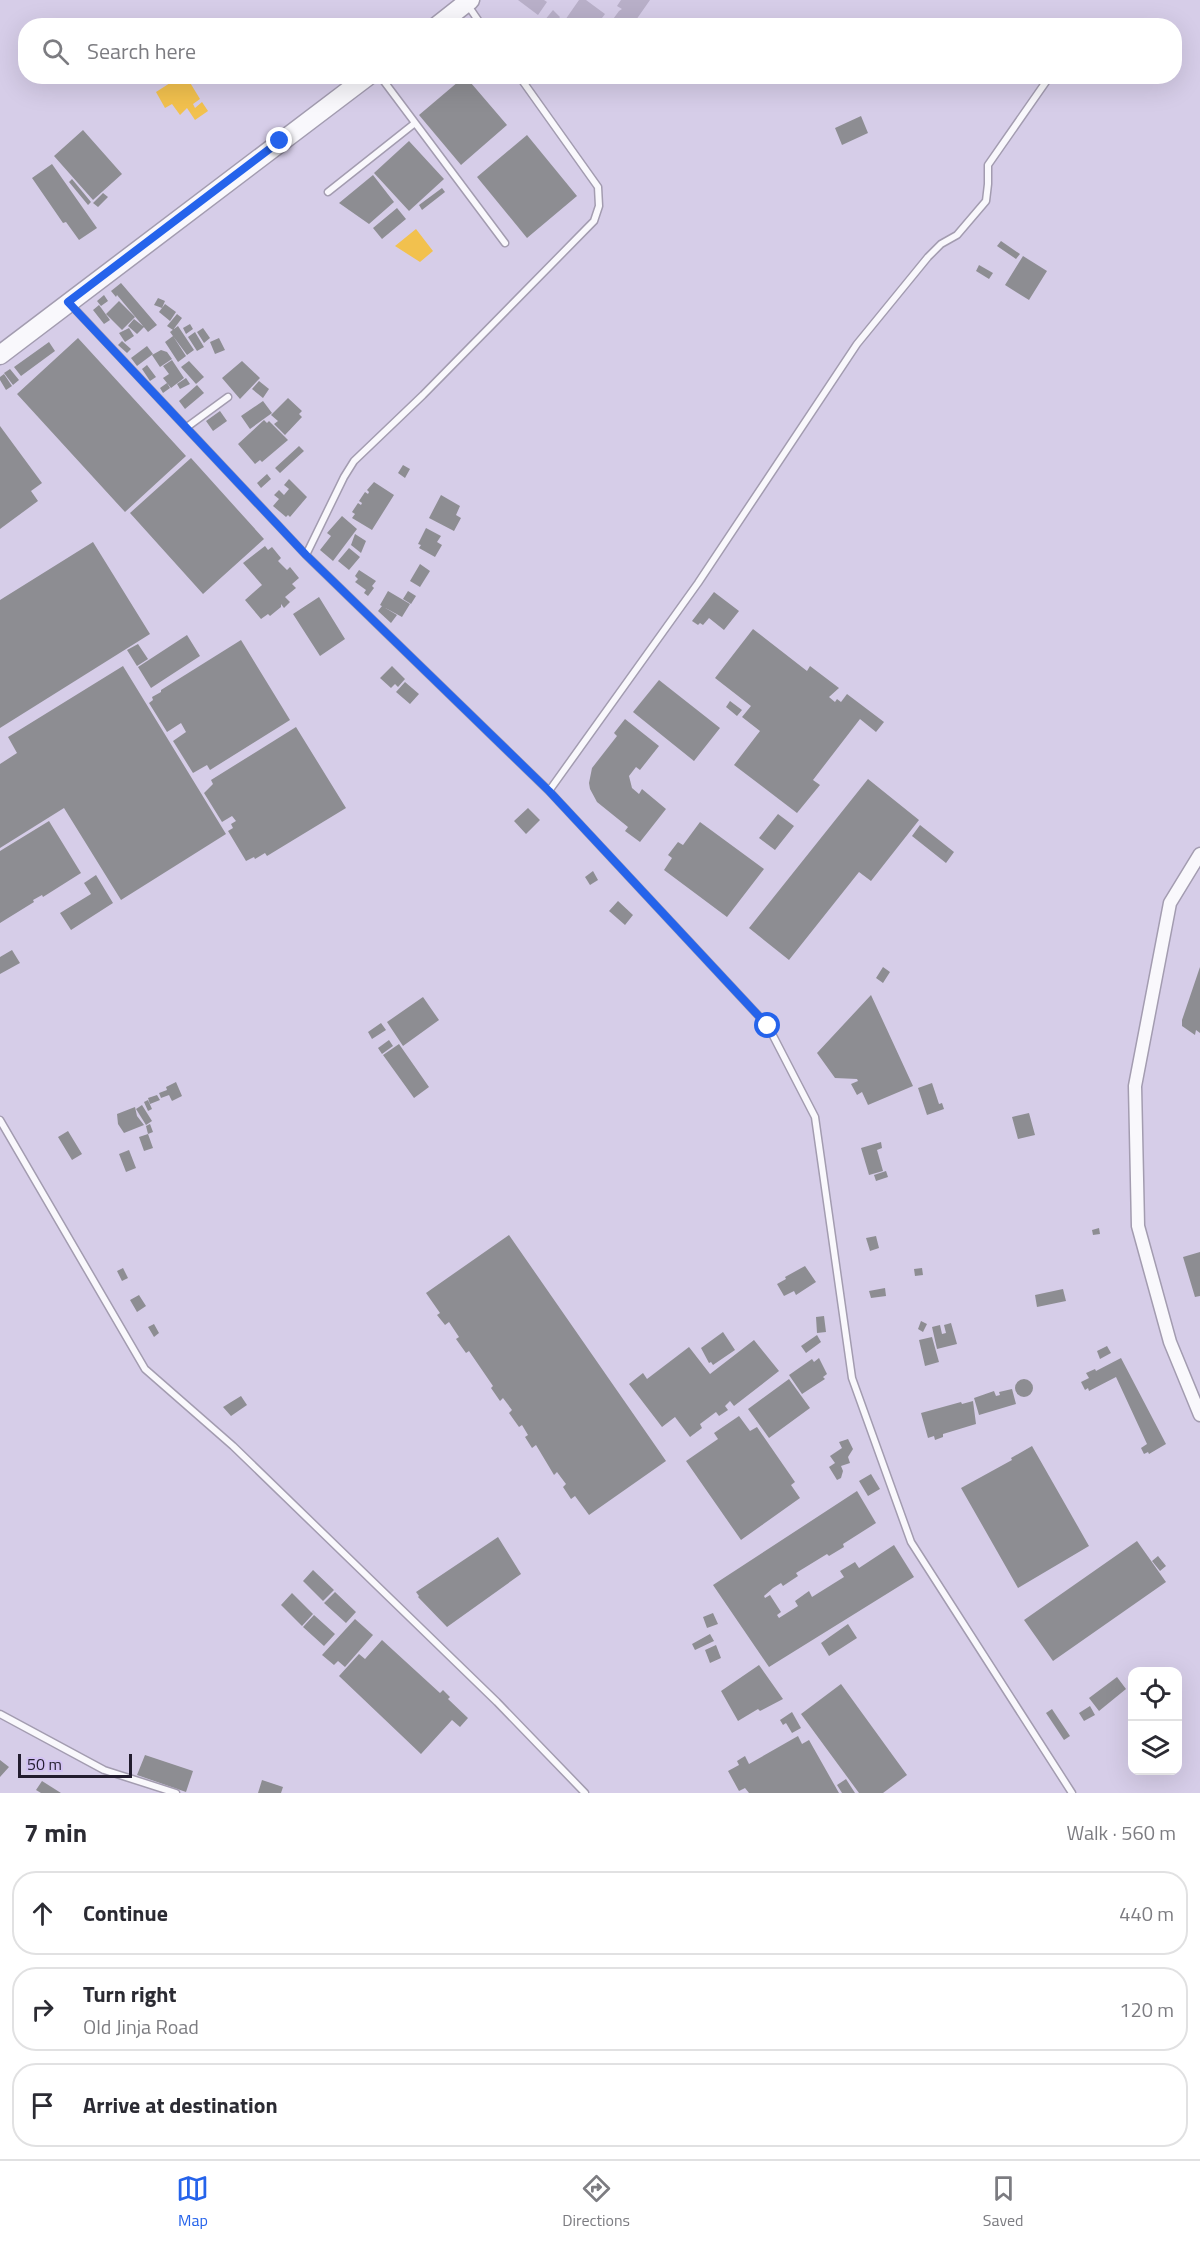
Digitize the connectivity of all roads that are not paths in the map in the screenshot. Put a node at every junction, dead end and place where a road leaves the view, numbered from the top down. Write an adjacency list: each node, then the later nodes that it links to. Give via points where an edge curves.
1 (468, 2): 2 (main road); 3 (lane)
2 (447, 18)
3 (477, 18)
4 (357, 84): 11 (main road)
5 (386, 84): 8 (lane)
6 (525, 84): 15 (lane, via 598,187 600,206 594,221 354,460)
7 (1044, 84): 16 (lane, via 988,165 986,201 957,235 928,257 856,344 698,583)
8 (415, 123): 9 (lane); 10 (lane)
9 (328, 192)
10 (505, 243)
11 (68, 302): 12 (main road); 14 (lane)
12 (0, 355)
13 (228, 397): 14 (lane)
14 (187, 428): 15 (lane)
15 (306, 555): 16 (lane)
16 (549, 791): 23 (lane, via 768,1026 815,1117 852,1378 911,1542)
17 (1200, 854): 19 (street, via 1170,903 1135,1086 1138,1226 1170,1342)
18 (0, 1120): 22 (lane, via 145,1369 242,1455 497,1702)
19 (1200, 1415)
20 (0, 1714): 21 (lane, via 104,1770)
21 (176, 1793)
22 (585, 1793)
23 (1072, 1793)

